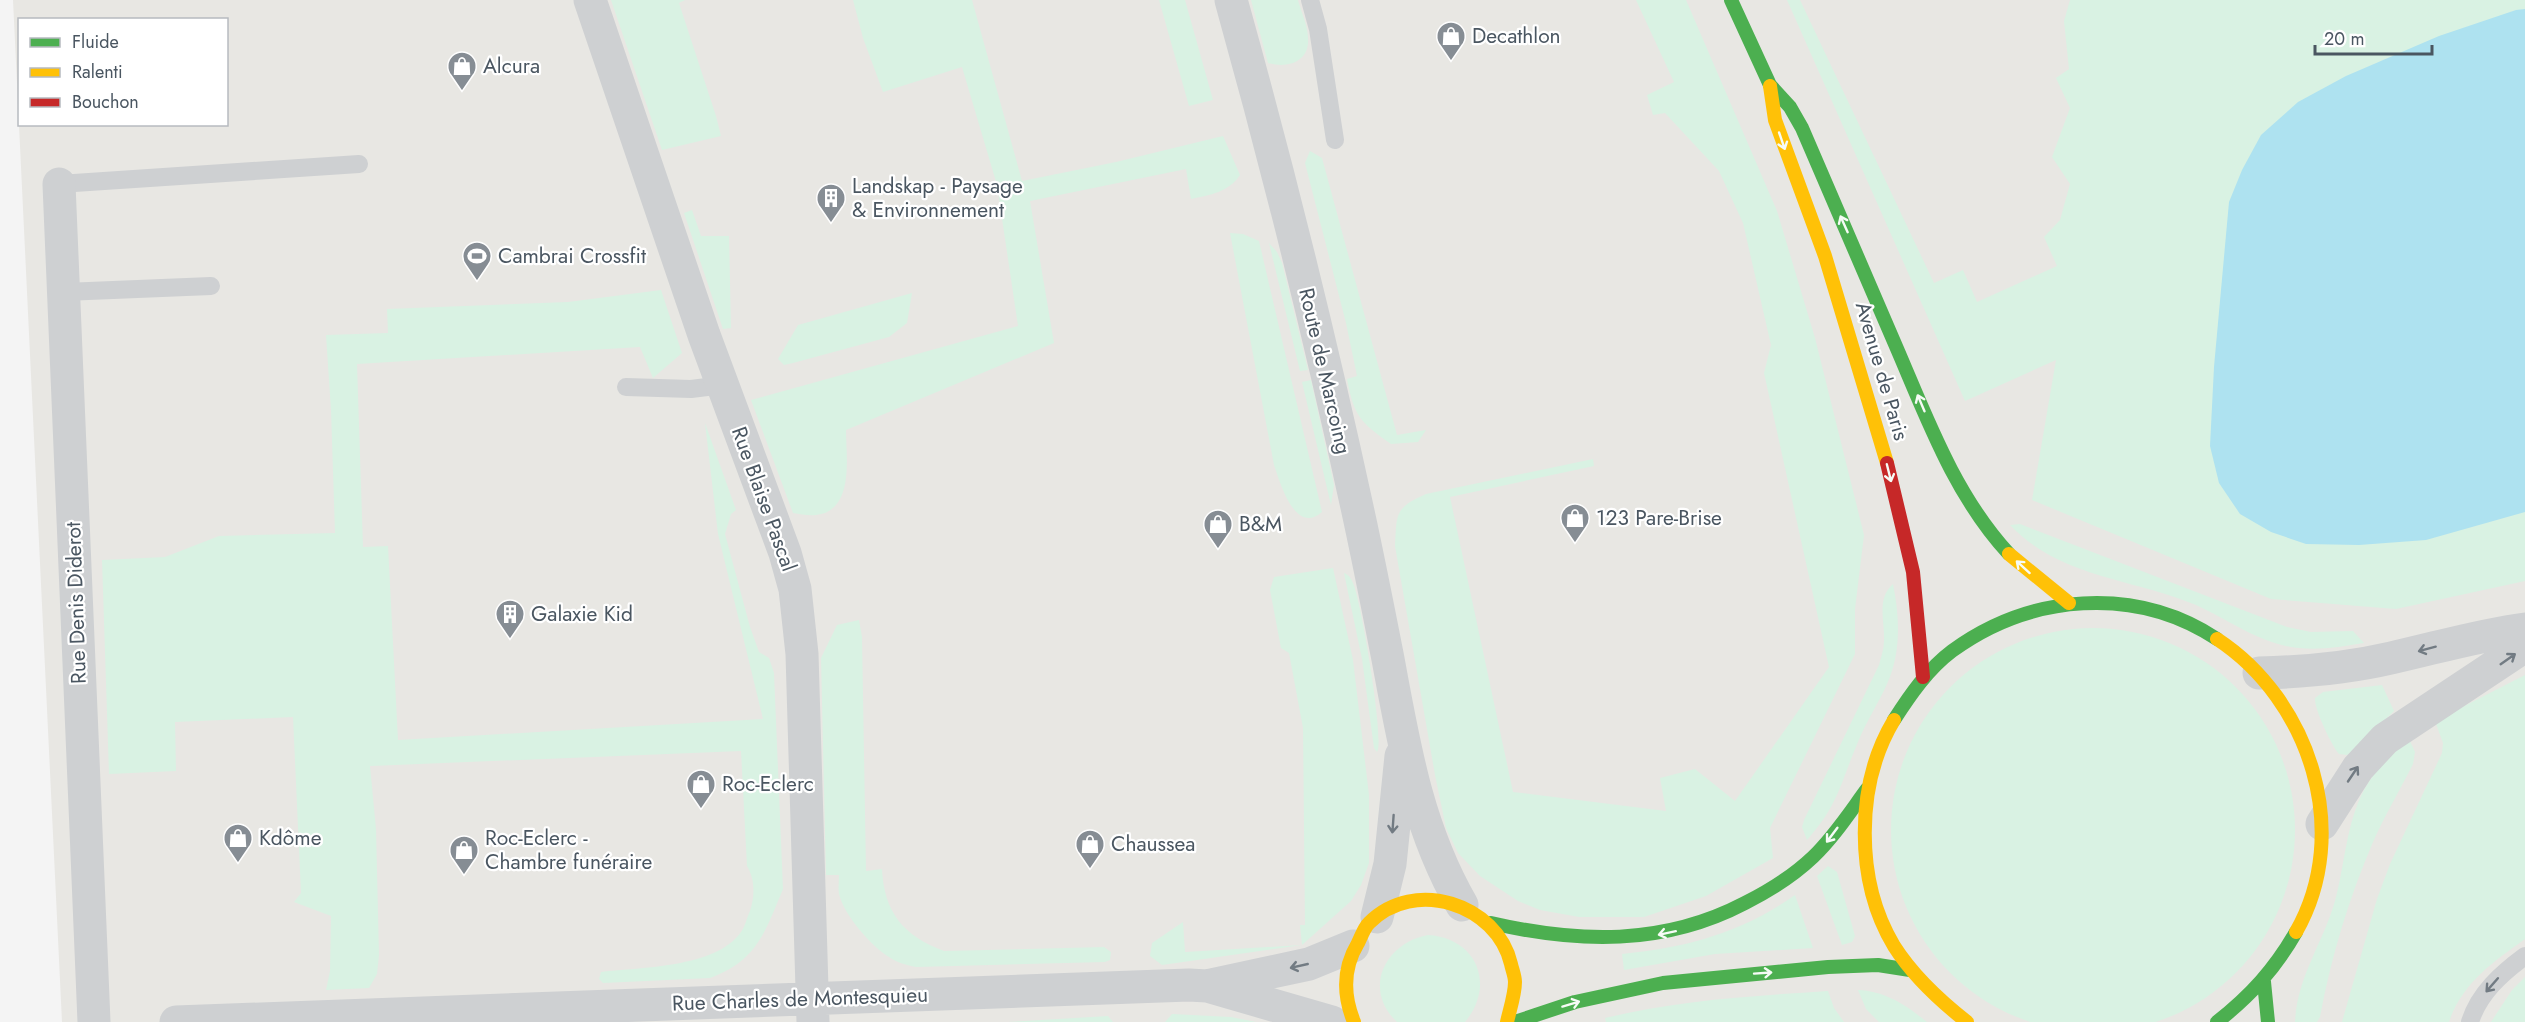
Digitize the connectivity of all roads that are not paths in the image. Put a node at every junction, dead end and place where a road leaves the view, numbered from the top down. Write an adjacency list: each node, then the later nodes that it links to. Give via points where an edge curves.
1 (590, 0): 11 (street, Rue Blaise Pascal)
2 (1231, 0): 18 (street, Route de Marcoing, via 1332,393)
3 (1310, 0): 6 (lane)
4 (1731, 0): 5 (main road, Avenue de Paris)
5 (1770, 84): 13 (main road, Avenue de Paris, one-way to 5, via 2010,555 1958,485 1802,128); 17 (main road, Avenue de Paris, one-way to 17, via 1774,120 1835,286 1886,459 1914,579)
6 (1335, 140)
7 (359, 164): 8 (lane)
8 (59, 183): 10 (street, Rue Denis Diderot)
9 (211, 286): 10 (lane)
10 (64, 292): 30 (street, Rue Denis Diderot)
11 (723, 385): 12 (lane, via 691,389); 29 (street, Rue Blaise Pascal, via 785,553 796,598 803,675)
12 (626, 387)
13 (2070, 603): 16 (main road, via 2129,605 2186,621 2212,635); 17 (main road, via 2036,609 1975,635)
14 (2525, 629): 16 (street, one-way to 16, via 2364,664)
15 (2525, 646): 20 (street, one-way to 15, via 2358,768 2385,739)
16 (2259, 672): 20 (main road, via 2280,698 2310,758)
17 (1923, 677): 19 (main road, via 1887,729)
18 (1403, 745): 21 (street, Route de Marcoing, via 1435,854); 22 (street, Route de Marcoing, one-way to 22, via 1389,864)
19 (1867, 789): 23 (main road, one-way to 23, via 1822,849 1800,868 1746,904 1713,920 1657,935 1599,939 1524,931); 26 (main road, via 1863,836 1869,884 1885,929)
20 (2322, 824): 27 (main road, via 2319,866 2308,908 2290,947)
21 (1462, 905): 22 (main road, via 1440,899 1418,900); 23 (main road)
22 (1377, 917): 24 (main road)
23 (1491, 923): 34 (main road, via 1513,961 1514,1005)
24 (1353, 946): 28 (street, Rue Charles de Montesquieu, one-way to 28, via 1310,964); 33 (main road, via 1346,967 1345,990)
25 (2525, 956): 39 (lane, one-way to 39, via 2501,974 2485,993)
26 (1910, 970): 35 (main road, one-way to 26, via 1575,1002 1663,983 1828,967 1878,965); 36 (main road, via 1940,1003)
27 (2264, 982): 37 (main road); 38 (main road)
28 (1207, 986): 29 (street, Rue Charles de Montesquieu, via 1140,986); 32 (street, Rue Charles de Montesquieu)
29 (813, 1011): 31 (street, Rue Charles de Montesquieu)
30 (94, 1022)
31 (176, 1022)
32 (1332, 1022)
33 (1354, 1022)
34 (1507, 1022)
35 (1515, 1022)
36 (1967, 1022)
37 (2217, 1022)
38 (2268, 1022)
39 (2470, 1022)

